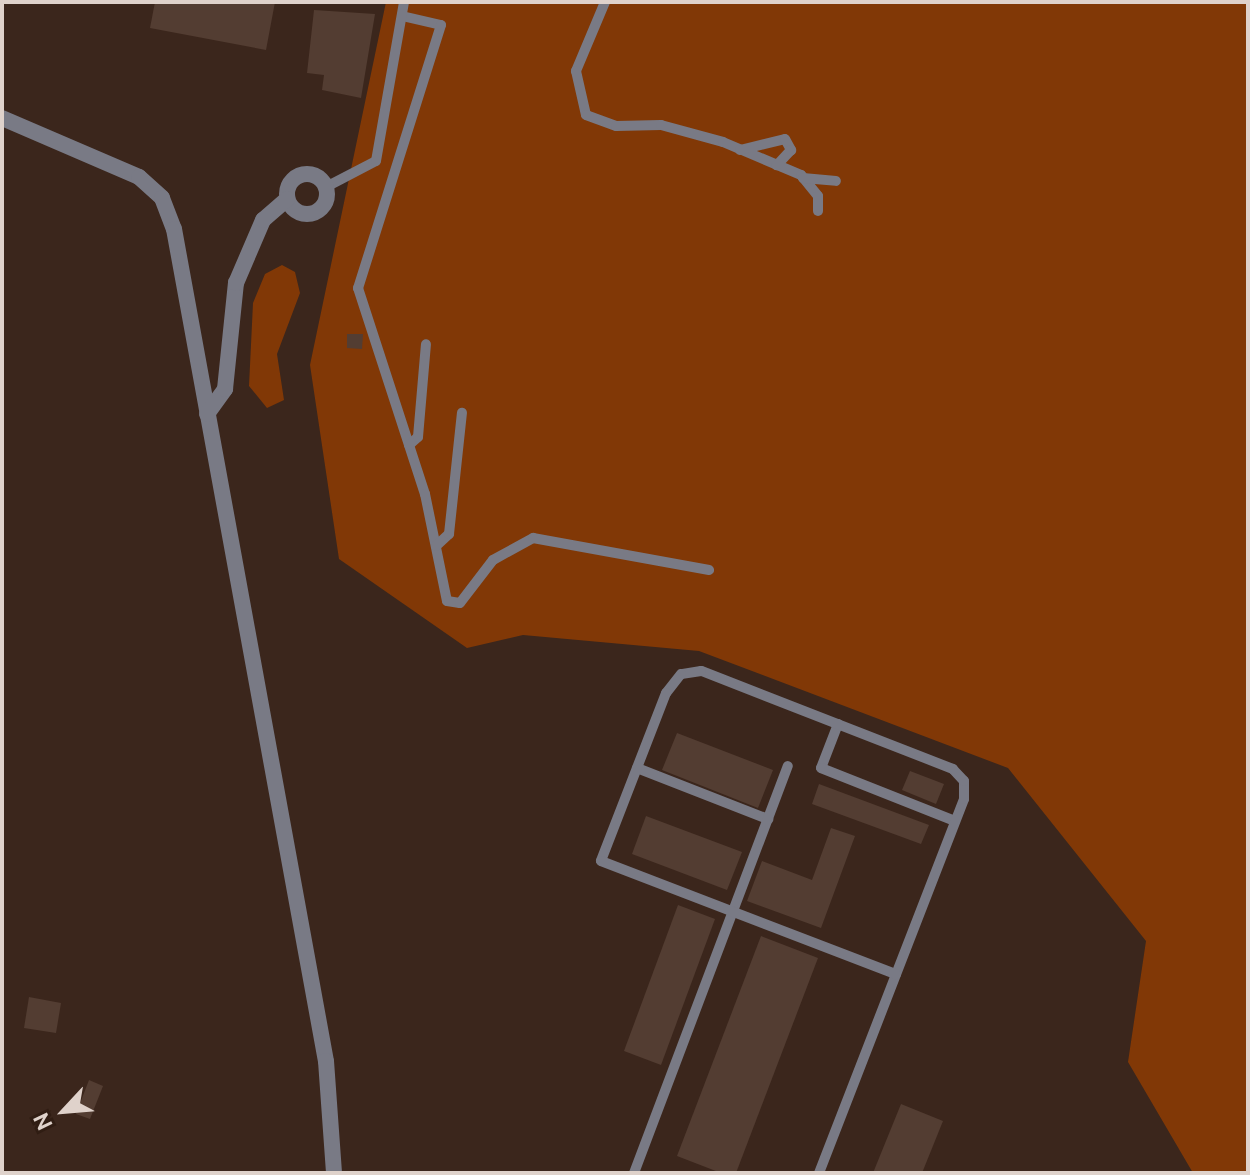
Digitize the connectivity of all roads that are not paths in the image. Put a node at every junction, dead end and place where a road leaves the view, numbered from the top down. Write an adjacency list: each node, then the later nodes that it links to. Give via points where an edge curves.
1 (404, 2): 3 (lane)
2 (605, 2): 5 (lane, via 576,71 586,115 616,126 693,132)
3 (402, 16): 9 (lane, via 376,161); 15 (lane, via 441,25 358,288)
4 (2, 118): 14 (street, via 112,161 162,198 174,229)
5 (739, 150): 6 (lane); 6 (lane, via 785,139 791,150)
6 (777, 165): 7 (lane)
7 (803, 178): 8 (lane); 11 (lane, via 818,196)
8 (836, 181)
9 (326, 187): 10 (street, via 304,174 293,180); 10 (street, via 326,199 314,213 295,210)
10 (287, 199): 14 (street, via 263,220 236,283 225,389)
11 (818, 211)
12 (426, 344): 15 (lane, via 418,437)
13 (462, 413): 16 (lane, via 449,534)
14 (207, 414): 25 (street, via 326,1061)
15 (409, 445): 16 (lane)
16 (436, 546): 17 (lane, via 444,595 453,604 505,549 533,538)
17 (709, 570)
18 (838, 724): 20 (lane, via 692,671 670,685); 22 (lane, via 960,774 965,789); 22 (lane, via 821,768)
19 (788, 766): 21 (lane)
20 (637, 768): 21 (lane); 23 (lane, via 601,861)
21 (768, 819): 23 (lane)
22 (955, 821): 24 (lane)
23 (734, 911): 24 (lane); 26 (lane)
24 (896, 974): 27 (lane)
25 (334, 1173)
26 (634, 1173)
27 (819, 1173)

